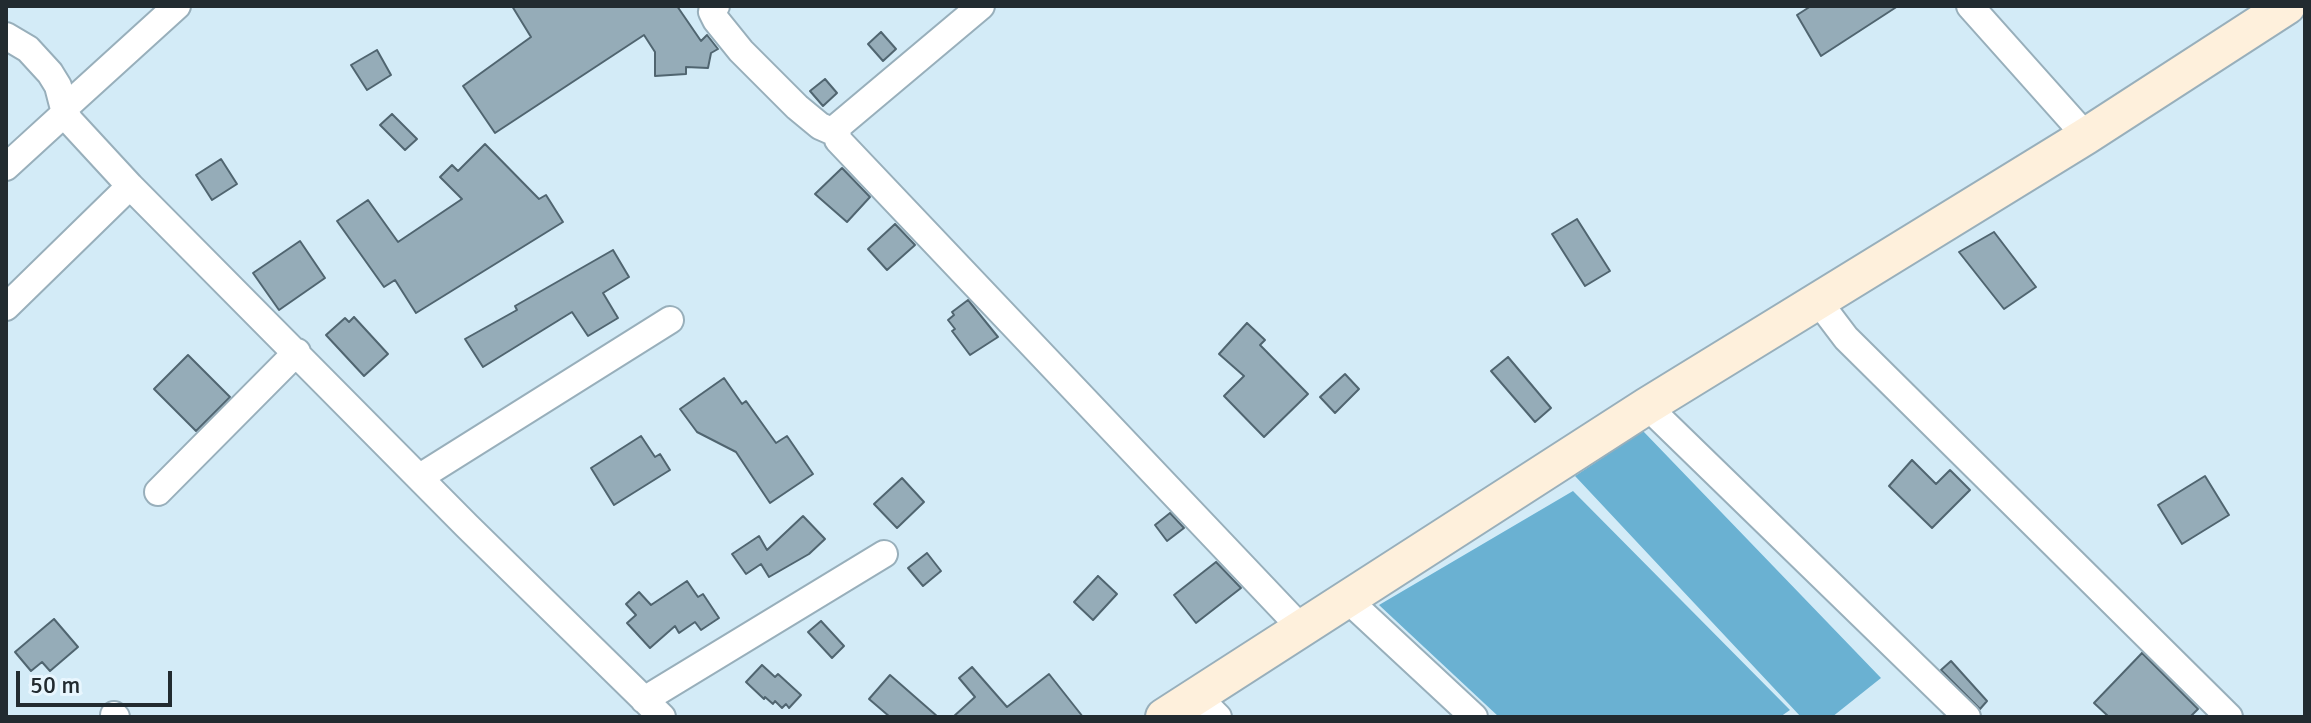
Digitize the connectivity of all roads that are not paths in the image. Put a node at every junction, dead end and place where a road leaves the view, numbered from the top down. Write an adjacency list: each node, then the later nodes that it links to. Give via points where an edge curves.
1 (177, 6): 7 (street)
2 (716, 6): 8 (street, via 716,20 741,51 797,107)
3 (981, 6): 8 (street)
4 (1970, 6): 9 (street)
5 (2287, 6): 9 (main road)
6 (6, 36): 7 (street, via 28,49 50,73)
7 (65, 113): 10 (street); 11 (street)
8 (836, 133): 21 (street)
9 (2086, 136): 12 (main road)
10 (6, 167)
11 (130, 186): 13 (street); 15 (street)
12 (1818, 301): 16 (main road); 27 (street, via 1846,338)
13 (6, 307)
14 (670, 320): 17 (street)
15 (297, 352): 17 (street); 18 (street)
16 (1647, 406): 20 (main road); 26 (street)
17 (420, 477): 23 (street)
18 (158, 492)
19 (884, 554): 23 (street)
20 (1347, 599): 21 (main road); 25 (street)
21 (1302, 629): 22 (main road)
22 (1208, 707): 24 (main road)
23 (653, 708)
24 (1164, 717)
25 (1474, 717)
26 (1967, 717)
27 (2229, 717)

